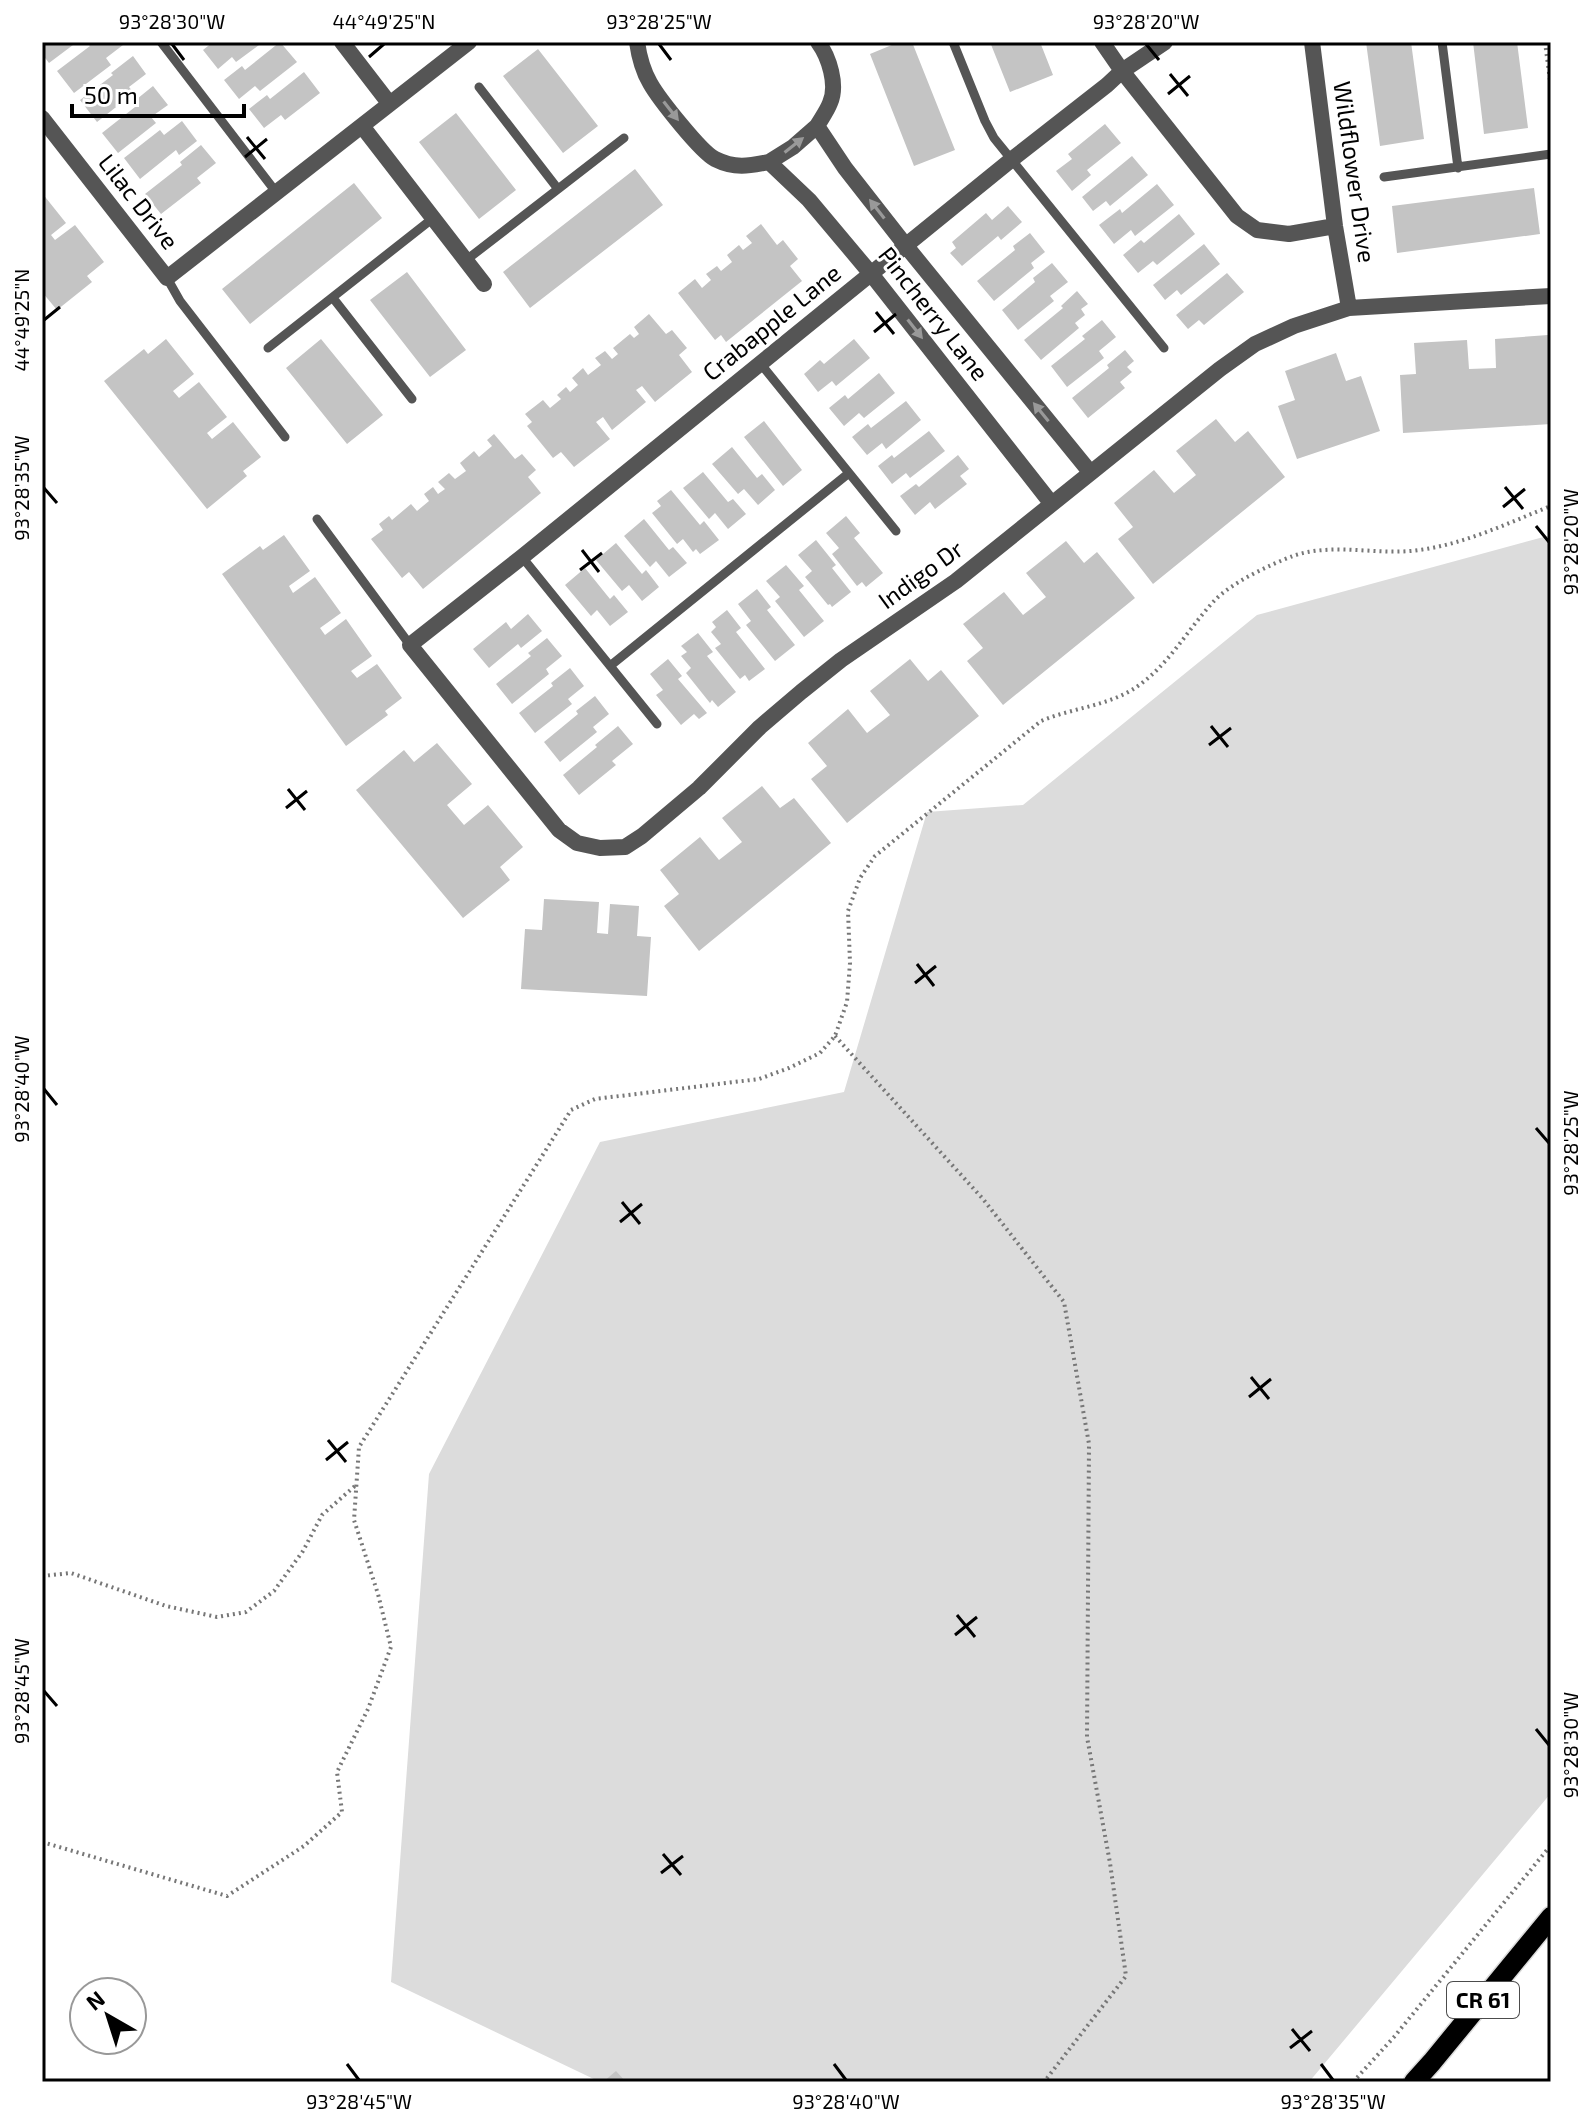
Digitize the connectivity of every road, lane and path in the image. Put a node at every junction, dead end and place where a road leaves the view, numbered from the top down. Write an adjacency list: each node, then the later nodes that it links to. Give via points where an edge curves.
1 (161, 42): 26 (lane)
2 (342, 42): 15 (street)
3 (469, 42): 15 (street)
4 (637, 42): 22 (street, one-way to 22, via 651,85 697,145 713,159 740,167)
5 (818, 42): 18 (street, via 832,74 832,100)
6 (953, 42): 21 (lane, via 985,121)
7 (1102, 42): 12 (street)
8 (1165, 42): 12 (street, Crabapple Lane)
9 (1312, 42): 28 (street, Wildflower Drive)
10 (1442, 42): 23 (lane)
11 (1545, 42): 14 (path)
12 (1122, 71): 21 (street, Crabapple Lane); 28 (street, via 1237,216 1257,230 1289,234)
13 (479, 87): 25 (lane)
14 (1551, 88)
15 (389, 103): 17 (street)
16 (42, 118): 32 (street, Lilac Drive)
17 (362, 126): 26 (street); 27 (street)
18 (817, 126): 22 (street, one-way to 18); 29 (street, Pincherry Lane, one-way to 18)
19 (624, 138): 25 (lane)
20 (1551, 154): 23 (lane)
21 (1011, 160): 29 (street, Crabapple Lane); 38 (lane)
22 (769, 162): 31 (street, Pincherry Lane)
23 (1458, 168): 24 (lane)
24 (1384, 177)
25 (558, 189): 30 (lane)
26 (276, 192): 32 (street)
27 (432, 219): 30 (street); 35 (lane)
28 (1335, 226): 36 (street, Wildflower Drive)
29 (906, 246): 31 (street, Crabapple Lane); 42 (street, Pincherry Lane, one-way to 29)
30 (465, 262): 33 (street)
31 (872, 275): 39 (street, Crabapple Lane); 44 (street, Pincherry Lane, one-way to 44)
32 (167, 278): 41 (lane)
33 (484, 284)
34 (1551, 296): 36 (street, Indigo Dr)
35 (333, 298): 37 (lane); 40 (lane)
36 (1349, 308): 42 (street, Indigo Dr, via 1255,344)
37 (268, 348)
38 (1164, 348)
39 (760, 363): 43 (lane); 48 (street, Crabapple Lane)
40 (412, 399)
41 (285, 437)
42 (1090, 472): 44 (street, Indigo Dr)
43 (849, 473): 47 (lane); 50 (lane)
44 (1051, 503): 49 (street, Indigo Dr, via 956,581 801,692 699,788 625,847 577,843 559,830)
45 (1551, 506): 52 (path, via 1449,544 1386,552 1318,550 1294,556 1216,599 1162,667 1140,685 1116,698 1041,721 891,841 860,878 848,911 847,1002)
46 (317, 519): 49 (lane)
47 (896, 531)
48 (522, 557): 49 (street, Crabapple Lane); 50 (lane)
49 (410, 645)
50 (610, 666): 51 (lane)
51 (657, 724)
52 (835, 1036): 53 (path, via 820,1053 759,1079 595,1099 571,1110 359,1447); 58 (path, via 983,1199 1064,1302 1089,1444 1087,1737 1126,1976)
53 (356, 1485): 54 (path, via 322,1515 274,1591 246,1612 217,1617 166,1606 71,1573); 55 (path, via 354,1520 391,1647 337,1772 342,1812 304,1846 227,1896)
54 (42, 1576)
55 (42, 1842)
56 (1551, 1845): 59 (path)
57 (1551, 1917): 60 (main road, CR 61)
58 (1044, 2082)
59 (1353, 2082)
60 (1414, 2082)

